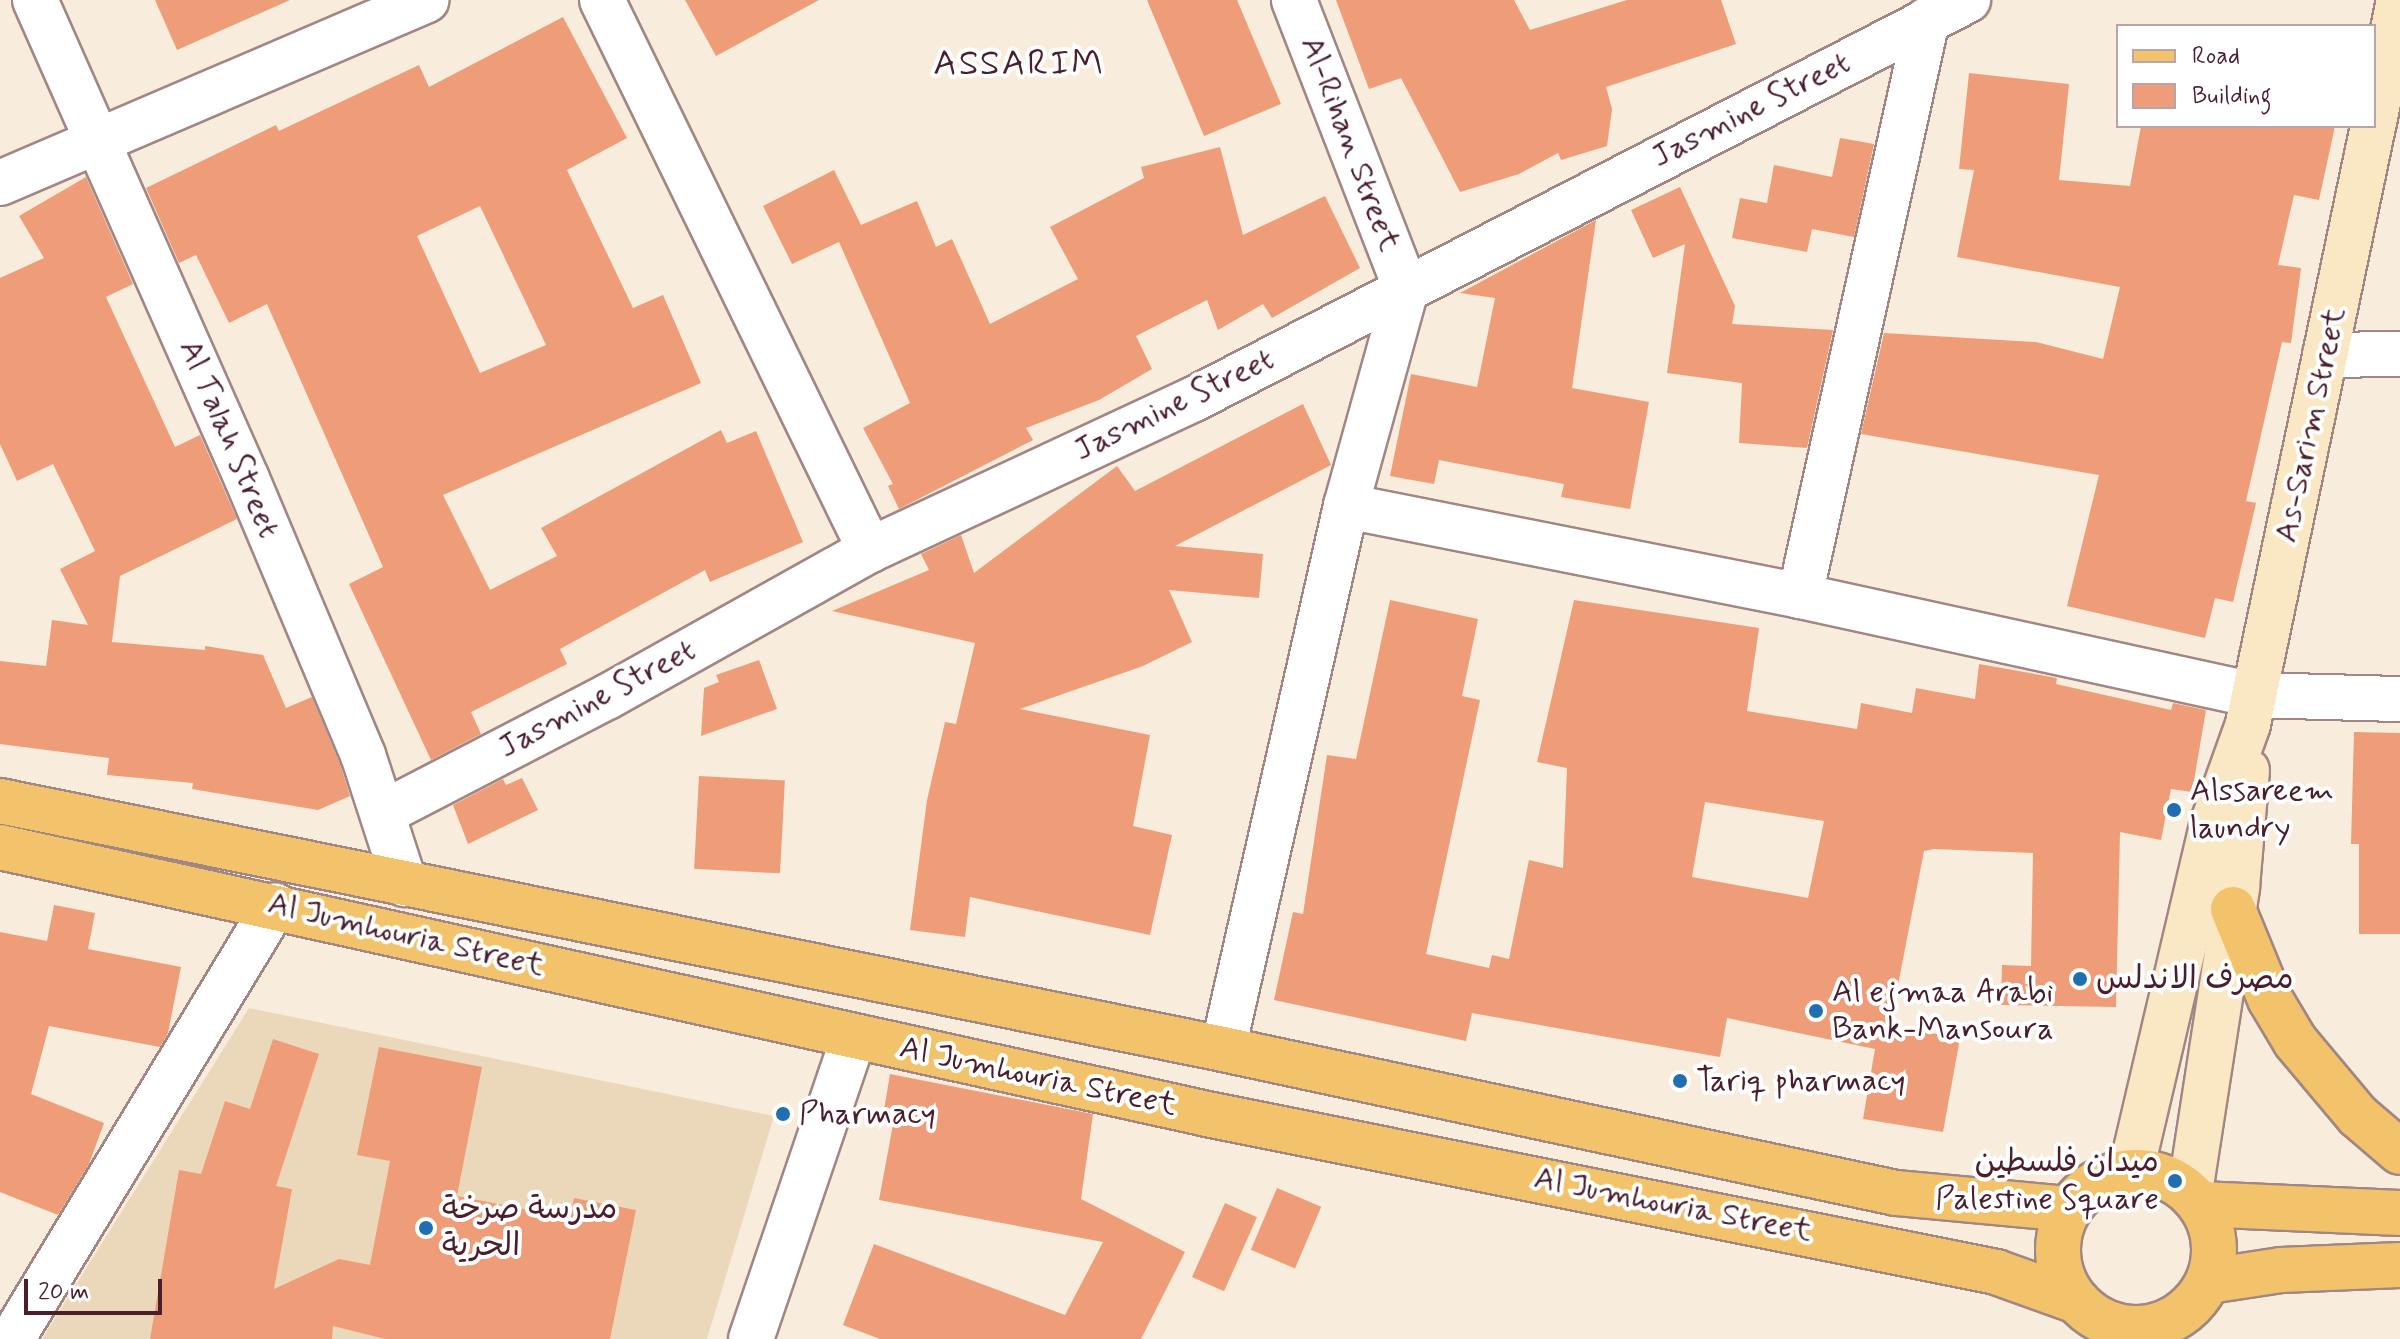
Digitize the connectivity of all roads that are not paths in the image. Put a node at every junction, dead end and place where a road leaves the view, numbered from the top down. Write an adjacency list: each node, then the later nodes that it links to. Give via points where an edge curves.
1 (35, 0): 10 (street, Al Talah Street)
2 (426, 0): 10 (street)
3 (602, 0): 16 (street)
4 (1294, 0): 12 (street, Al-Rihan Street)
5 (1968, 0): 7 (street, Jasmine Street)
6 (2399, 0): 8 (street, As-Sarim Street)
7 (1927, 20): 12 (street, Jasmine Street); 17 (street)
8 (2376, 114)
9 (2373, 128): 14 (street, As-Sarim Street)
10 (99, 137): 11 (street); 21 (street, Al Talah Street)
11 (0, 183)
12 (1406, 289): 15 (street); 16 (street, Jasmine Street, via 1194,399)
13 (2400, 354): 14 (street)
14 (2325, 355): 19 (street, As-Sarim Street)
15 (1346, 506): 17 (street); 27 (street)
16 (870, 550): 21 (street, Jasmine Street, via 607,697)
17 (1800, 596): 19 (street)
18 (2400, 699): 19 (street)
19 (2251, 710): 25 (street, As-Sarim Street); 29 (street, As-Sarim Street, via 2210,835)
20 (0, 801): 23 (main road, Al Jumhouria Street)
21 (383, 813): 23 (street, Al Talah Street)
22 (0, 847): 24 (main road, Al Jumhouria Street)
23 (405, 884): 27 (main road, Al Jumhouria Street)
24 (275, 905): 26 (main road, Al Jumhouria Street); 37 (street)
25 (2233, 909): 28 (main road, via 2254,966 2295,1041 2358,1116); 30 (street, As-Sarim Street)
26 (854, 1037): 35 (main road, Al Jumhouria Street, via 1223,1117 1875,1245 1996,1272); 38 (street)
27 (1223, 1049): 31 (main road, Al Jumhouria Street, via 1896,1193)
28 (2400, 1152)
29 (2131, 1171): 30 (main road, via 2172,1180); 31 (main road, via 2107,1177)
30 (2195, 1198): 32 (main road); 34 (main road, via 2212,1227 2215,1254)
31 (2069, 1209): 35 (main road, via 2059,1232 2058,1256 2063,1281)
32 (2400, 1213)
33 (2400, 1265): 34 (main road, via 2281,1270)
34 (2209, 1281): 36 (main road, via 2194,1303 2172,1319)
35 (2077, 1301): 36 (main road)
36 (2116, 1333)
37 (12, 1339)
38 (751, 1339)

